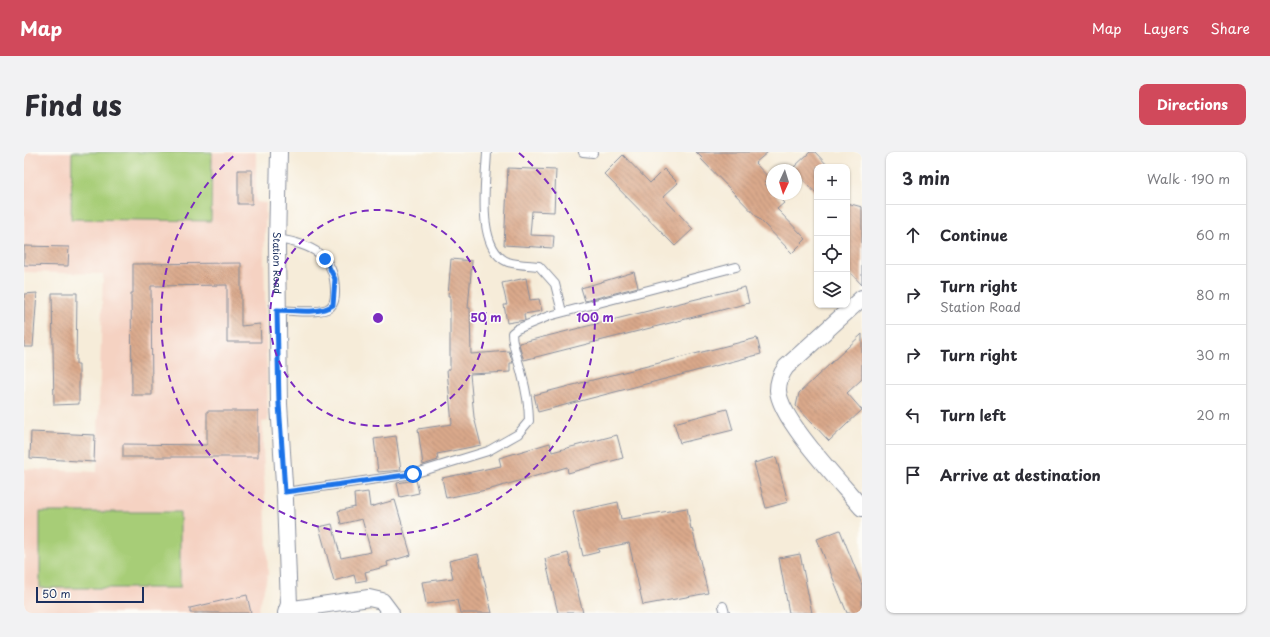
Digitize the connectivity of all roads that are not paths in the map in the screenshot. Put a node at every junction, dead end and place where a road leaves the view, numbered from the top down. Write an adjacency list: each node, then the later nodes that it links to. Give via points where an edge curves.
1 (279, 152): 5 (street, Station Road)
2 (487, 152): 9 (lane, via 485,227 493,247 500,257 509,262 539,266 555,284)
3 (583, 152): 4 (lane)
4 (593, 153)
5 (277, 239): 8 (street, Station Road); 8 (lane, via 310,247 325,259 335,279 335,298 333,305 328,309)
6 (736, 266): 9 (lane)
7 (862, 298): 11 (street, via 786,368 780,376 778,391 783,408 805,440)
8 (277, 310): 10 (street, Station Road, via 279,404)
9 (562, 312): 10 (lane, via 517,328 512,333 529,415 529,421 518,434 488,451 413,474)
10 (285, 492): 12 (street, Station Road, via 288,604)
11 (862, 508)
12 (286, 612): 13 (street, via 369,598 382,601)
13 (391, 613)

